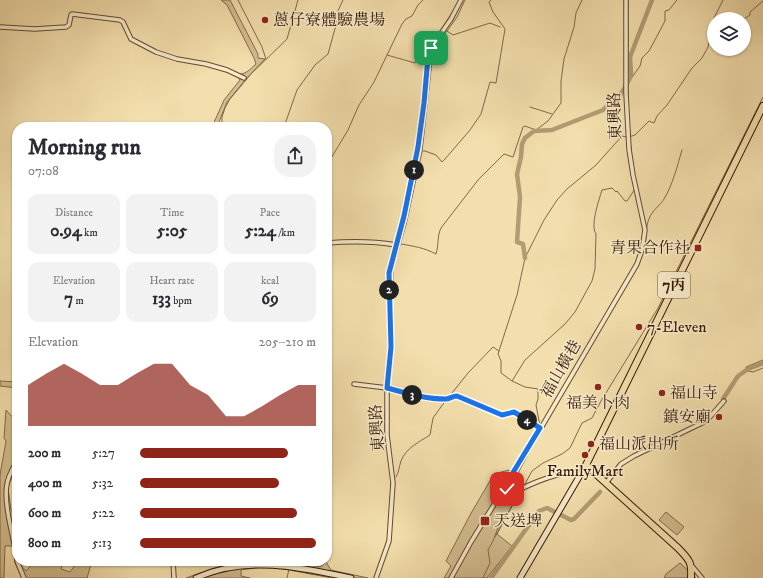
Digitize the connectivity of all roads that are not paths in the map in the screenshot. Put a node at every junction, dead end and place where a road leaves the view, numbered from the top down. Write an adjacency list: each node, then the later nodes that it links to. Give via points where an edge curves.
1 (461, 0): 8 (street, 東興路, via 428,57 418,147)
2 (626, 0): 6 (street, 東興路, via 629,149)
3 (0, 27): 4 (street, via 66,27 72,14 120,20 131,39 156,52 227,70)
4 (244, 78)
5 (763, 106): 13 (main road, 7丙)
6 (645, 230): 12 (street, 福山橫巷, via 637,264)
7 (332, 243): 8 (street, via 351,241)
8 (396, 245): 10 (street, 東興路, via 389,273 391,347)
9 (354, 384): 10 (street)
10 (387, 388): 12 (street, via 421,397 448,399 457,396 502,415 514,412); 30 (street, 東興路, via 387,435 393,483 389,541)
11 (724, 401): 16 (street, via 702,423 621,464)
12 (540, 428): 17 (street, 福山橫巷)
13 (586, 465): 15 (street); 16 (main road)
14 (12, 472): 20 (street, via 6,492)
15 (581, 474): 18 (street, via 564,474 523,487); 32 (street)
16 (606, 483): 25 (main road, via 678,548)
17 (506, 484): 18 (street); 19 (street, 福山橫巷)
18 (510, 494): 19 (street)
19 (495, 502): 31 (street, 福山橫巷)
20 (12, 536)
21 (19, 566): 26 (street)
22 (173, 566): 27 (street)
23 (248, 566): 28 (street, via 225,569)
24 (282, 566): 29 (street)
25 (692, 566): 33 (main road); 34 (street)
26 (24, 578)
27 (174, 578)
28 (196, 578)
29 (352, 578)
30 (376, 578)
31 (451, 578)
32 (520, 578)
33 (691, 578)
34 (702, 578)

